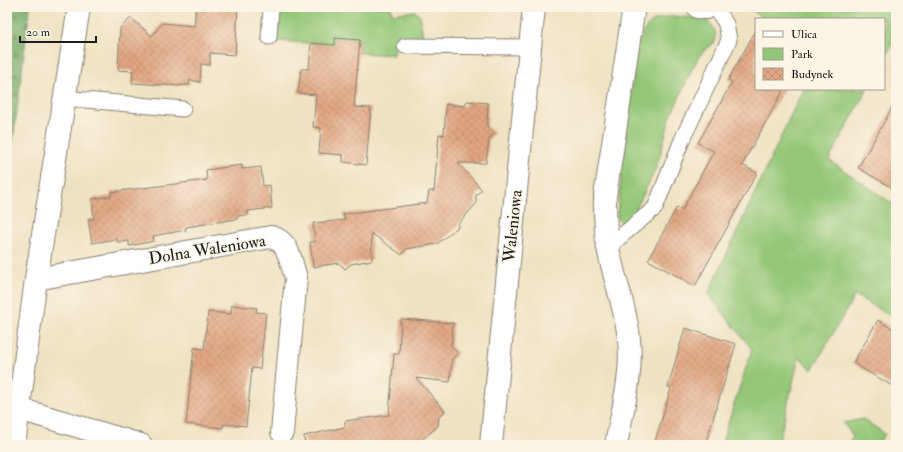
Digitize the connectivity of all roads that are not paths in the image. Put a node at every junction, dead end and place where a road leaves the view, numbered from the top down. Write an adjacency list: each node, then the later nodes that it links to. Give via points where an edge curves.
1 (79, 7): 11 (street)
2 (271, 7): 8 (lane)
3 (534, 7): 10 (street, Waleniowa)
4 (634, 7): 13 (street, via 605,196)
5 (698, 7): 6 (street)
6 (707, 7)
7 (715, 7): 13 (lane, via 726,24 729,40 682,140 655,208)
8 (269, 37)
9 (404, 46): 10 (lane)
10 (530, 47): 19 (street, Waleniowa)
11 (64, 98): 12 (lane); 14 (street)
12 (183, 109)
13 (608, 247): 20 (street, via 629,340 627,388)
14 (36, 279): 15 (street); 16 (street, Dolna Waleniowa, via 271,237 279,240 286,247 296,278)
15 (18, 409): 17 (street); 18 (street)
16 (282, 432)
17 (14, 445)
18 (141, 445)
19 (491, 445)
20 (616, 445)

